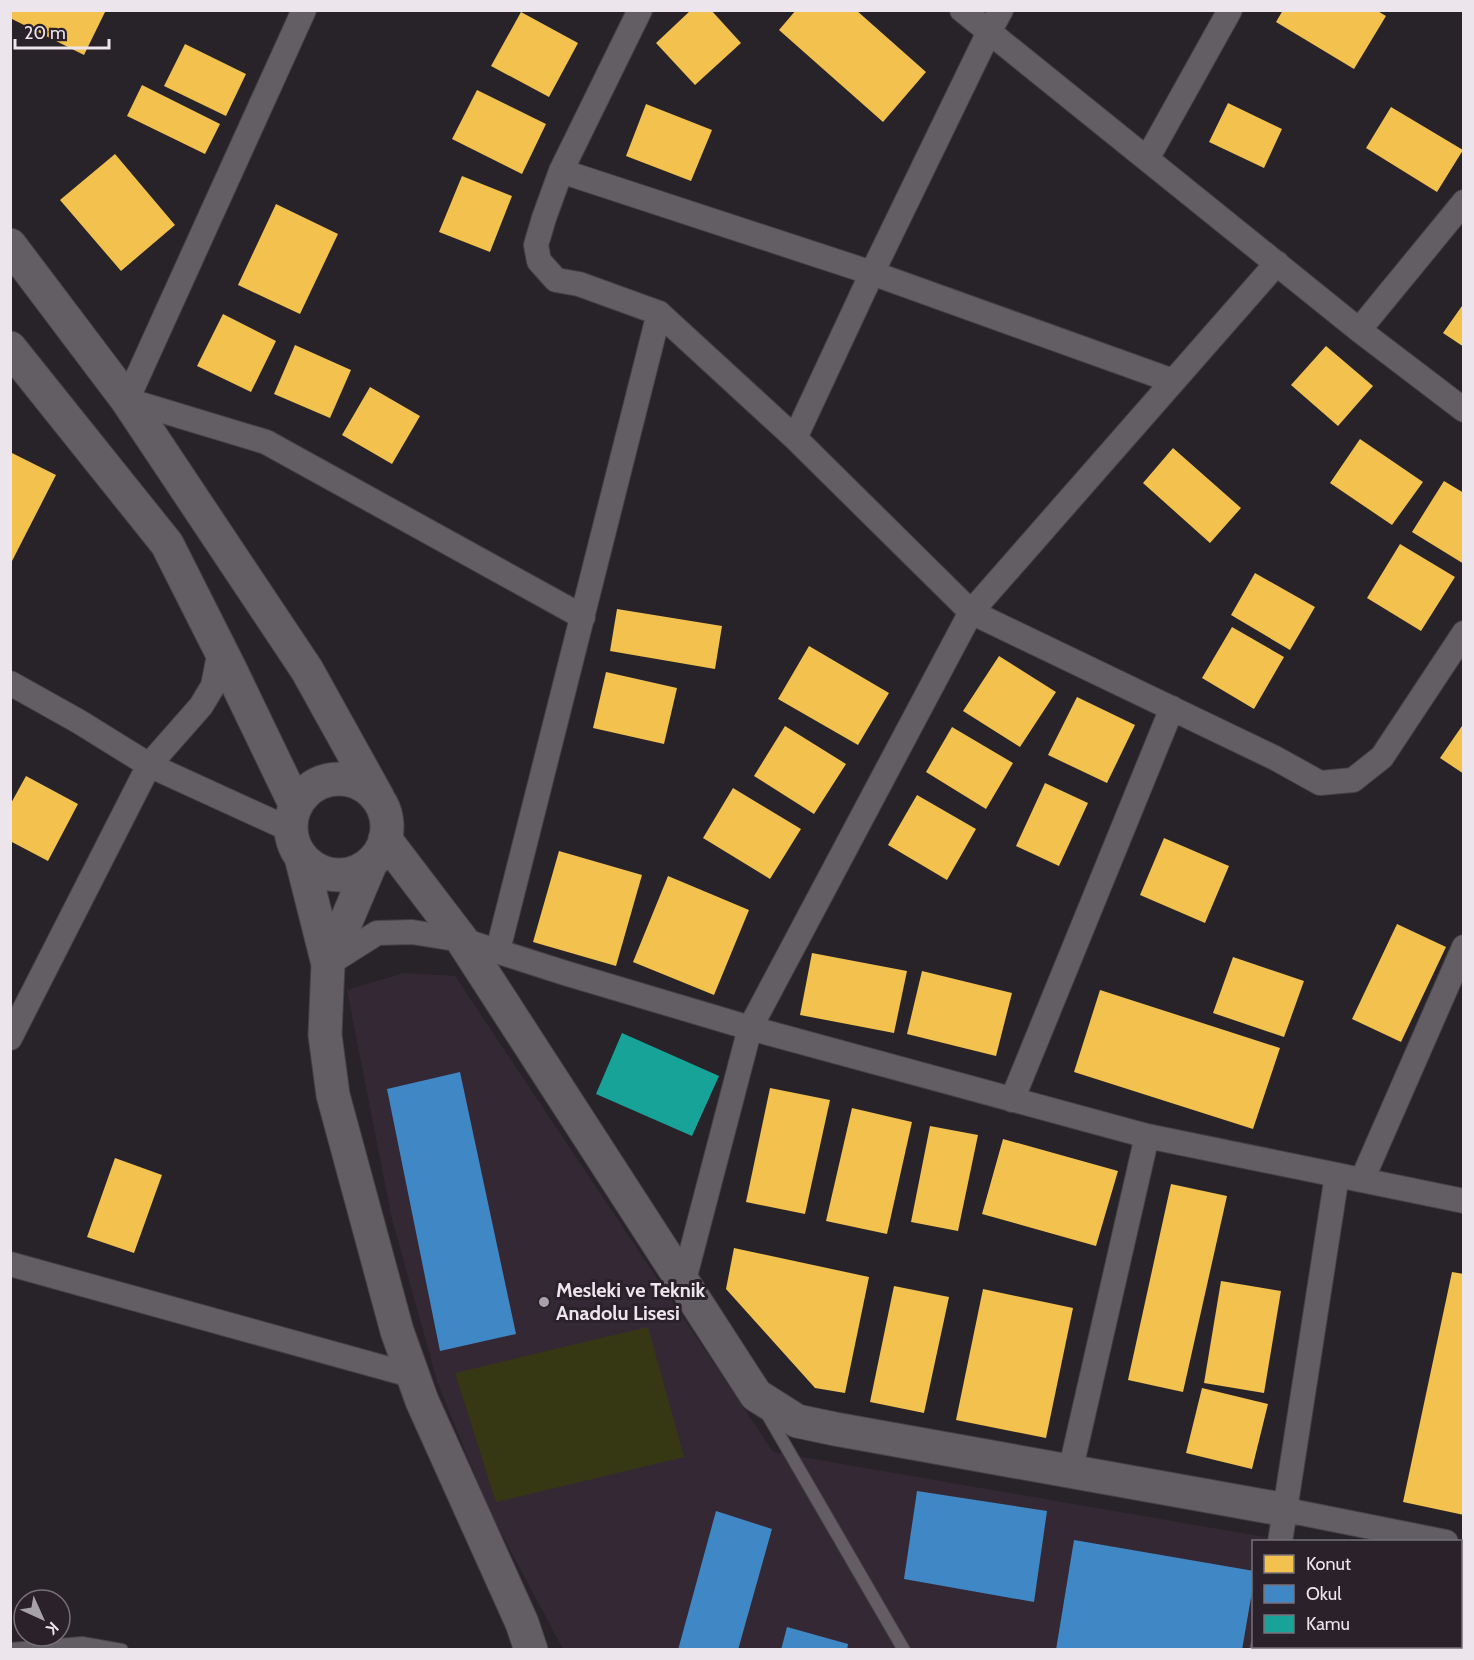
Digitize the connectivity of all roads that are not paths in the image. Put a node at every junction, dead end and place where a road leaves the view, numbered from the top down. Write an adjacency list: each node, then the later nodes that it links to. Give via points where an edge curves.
1 (304, 10): 17 (street)
2 (640, 10): 8 (street)
3 (962, 10): 6 (street)
4 (1001, 10): 6 (street)
5 (1230, 10): 7 (street)
6 (989, 32): 7 (street); 12 (street)
7 (1147, 159): 11 (street)
8 (561, 171): 12 (street); 13 (street, via 536,245 539,261 556,280 579,284)
9 (1461, 212): 14 (street)
10 (10, 245): 17 (street)
11 (1277, 263): 14 (street); 16 (street)
12 (872, 273): 16 (street); 19 (street)
13 (659, 313): 19 (street); 21 (street)
14 (1359, 330): 18 (street)
15 (10, 348): 23 (street, via 166,544)
16 (1173, 381): 20 (street)
17 (127, 400): 21 (street, via 266,442); 27 (street, via 307,670)
18 (1464, 410)
19 (795, 438): 20 (street)
20 (971, 612): 25 (street); 34 (street)
21 (583, 617): 32 (street)
22 (1464, 633): 25 (street, via 1382,757 1353,780 1320,783)
23 (220, 650): 26 (street, via 213,686 201,706); 28 (street)
24 (10, 683): 26 (street)
25 (1172, 708): 36 (street)
26 (149, 765): 28 (street); 35 (street)
27 (378, 798): 28 (street, via 352,780 330,779 315,785 306,792); 29 (street, via 388,821 388,832)
28 (296, 831): 29 (street, via 317,871 336,876 354,873); 33 (street)
29 (378, 852): 30 (street); 33 (street)
30 (462, 940): 32 (street); 33 (street, via 412,932 377,933); 42 (street)
31 (1464, 947): 39 (street)
32 (498, 950): 34 (street)
33 (328, 964): 43 (street, via 325,1035 333,1095 397,1331)
34 (750, 1028): 36 (street); 42 (street)
35 (10, 1038)
36 (1012, 1100): 37 (street)
37 (1147, 1136): 38 (street); 45 (street)
38 (1337, 1175): 39 (street); 46 (street)
39 (1362, 1180): 40 (street)
40 (1464, 1201)
41 (10, 1264): 43 (street)
42 (683, 1284): 44 (street)
43 (414, 1376): 51 (street)
44 (756, 1395): 45 (street, via 797,1421); 52 (lane)
45 (1070, 1472): 46 (street)
46 (1286, 1510): 47 (street); 48 (street)
47 (1280, 1540)
48 (1436, 1540)
49 (10, 1648): 50 (lane, via 82,1643)
50 (122, 1650)
51 (531, 1650)
52 (904, 1650)

